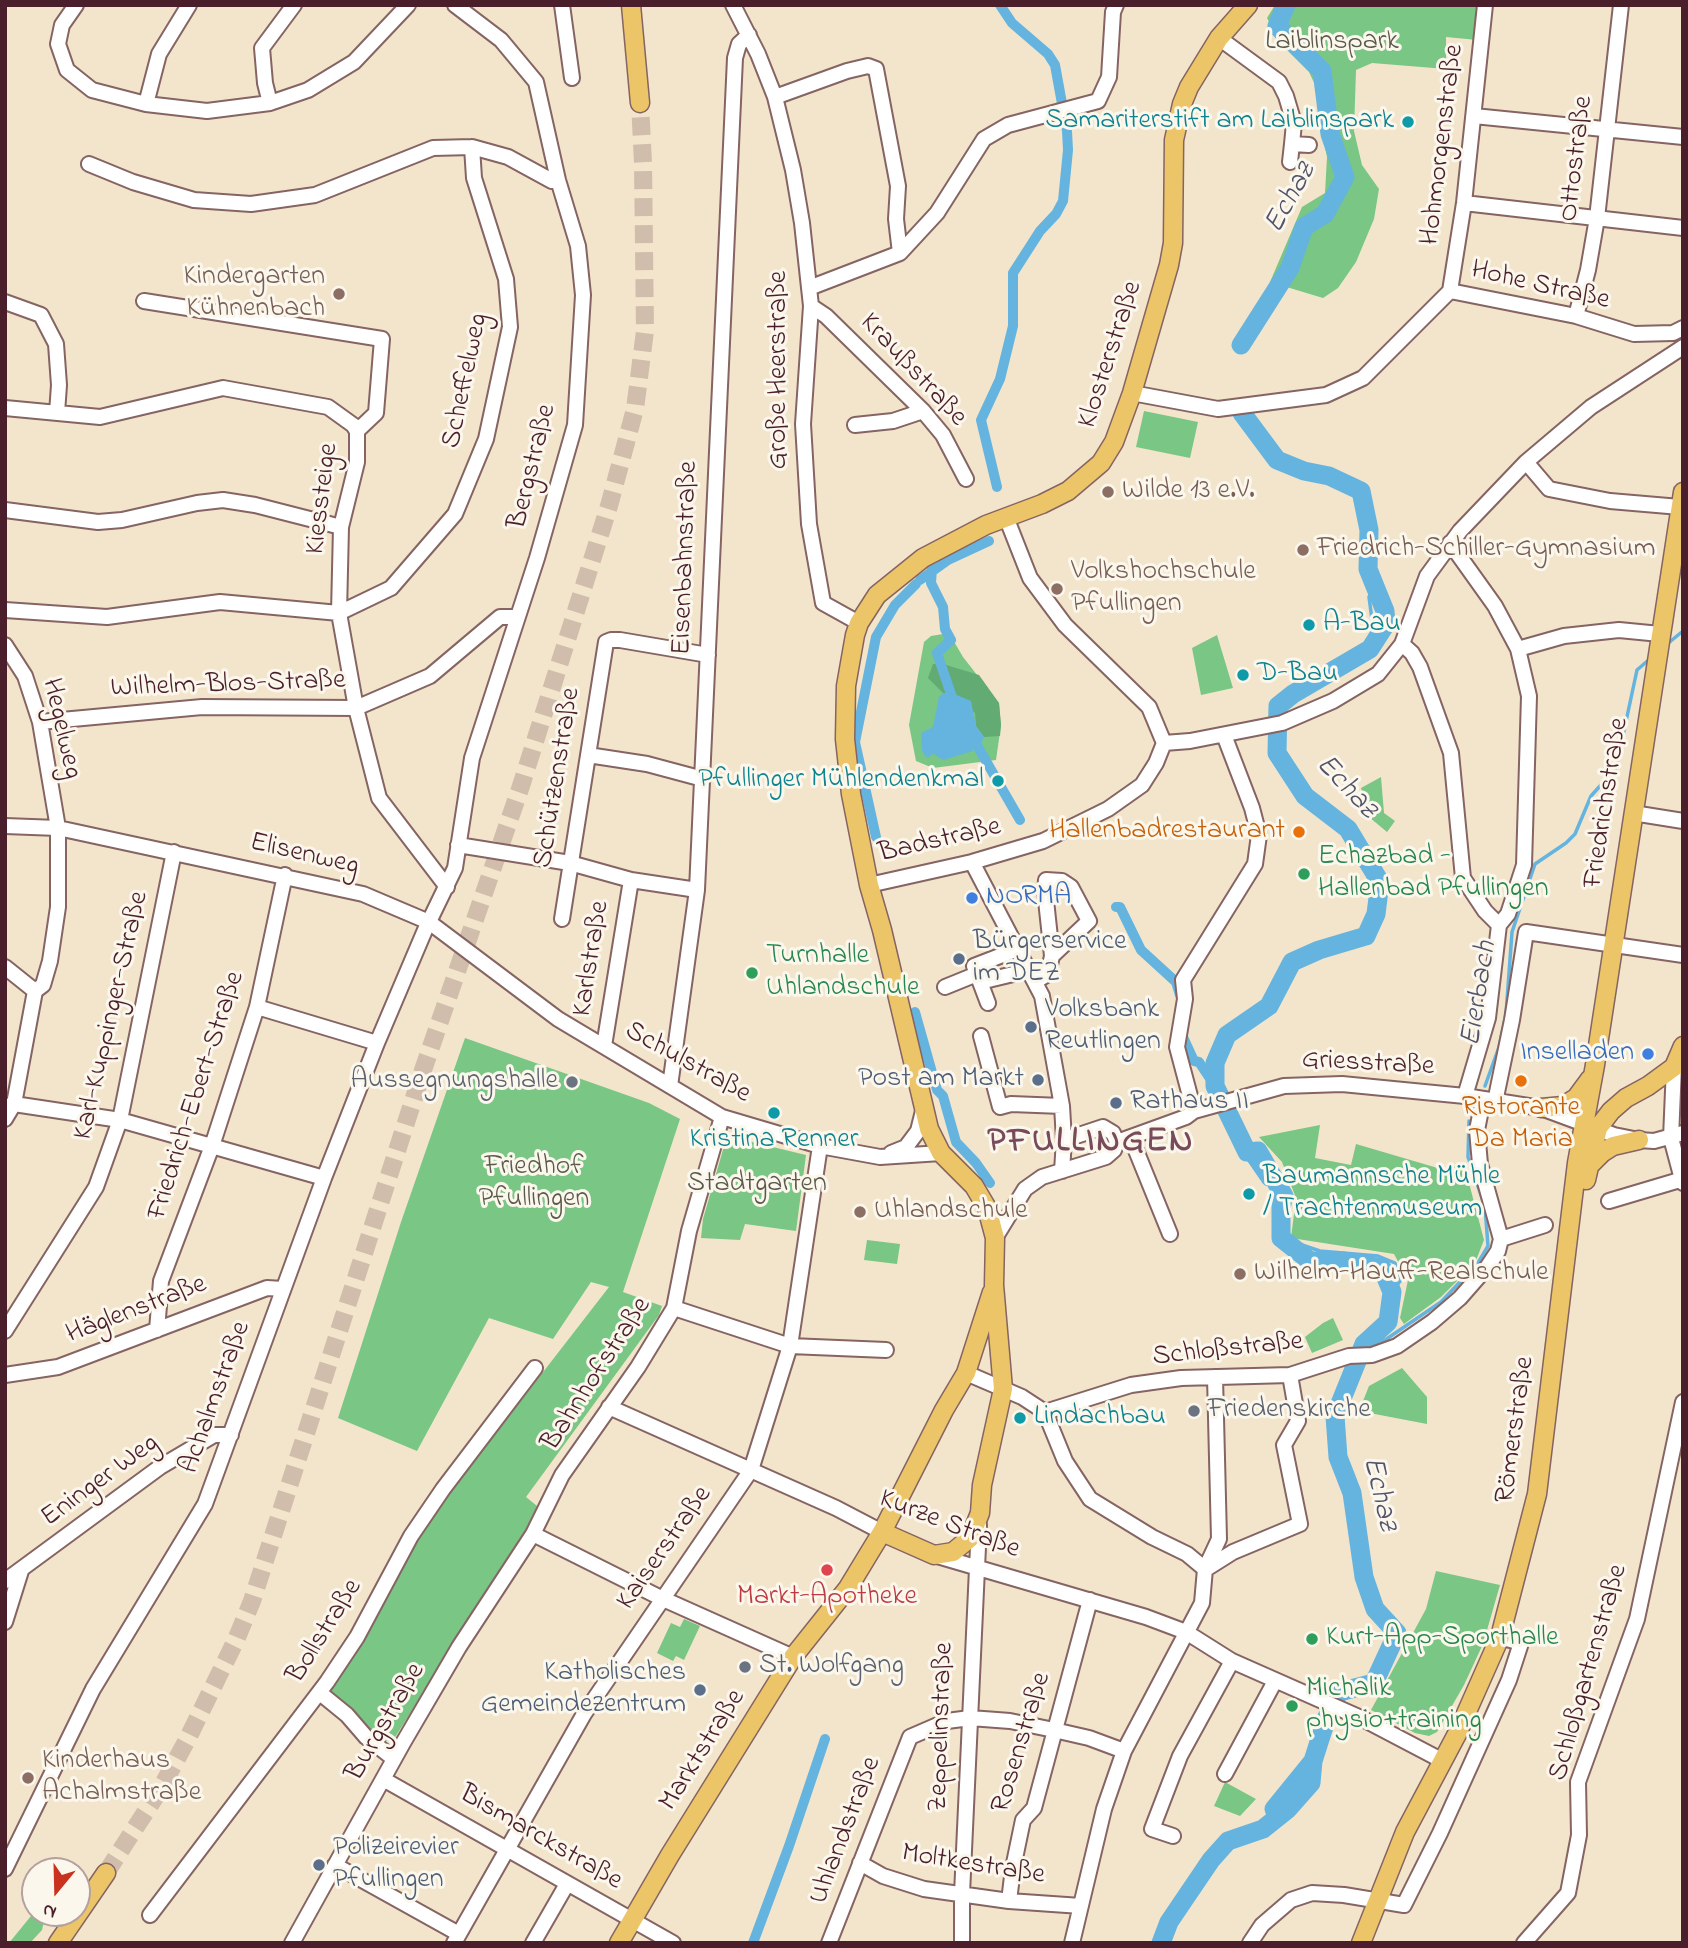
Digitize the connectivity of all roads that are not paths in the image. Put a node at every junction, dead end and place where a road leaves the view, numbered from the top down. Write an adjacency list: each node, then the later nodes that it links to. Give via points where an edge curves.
1 (76, 5): 19 (street, via 62,25 58,44 67,70 92,90)
2 (189, 5): 19 (street, via 159,54)
3 (293, 5): 17 (street, via 262,48)
4 (408, 5): 17 (street, via 354,62 308,90)
5 (455, 5): 28 (street, Bergstraße, via 501,40 536,82)
6 (562, 5): 15 (street)
7 (631, 5): 18 (main road)
8 (733, 5): 13 (street, Große Heerstraße)
9 (1116, 5): 32 (street, via 1109,77 1098,101 1008,125 984,138 937,213)
10 (1248, 5): 14 (main road, Klosterstraße)
11 (1485, 5): 20 (street, Hohmorgenstraße)
12 (1620, 5): 21 (street, Ottostraße)
13 (749, 36): 16 (street, Große Heerstraße); 64 (street, Eisenbahnstraße, via 739,44 735,58)
14 (1219, 38): 23 (street, via 1279,82 1294,123); 43 (main road, Klosterstraße, via 1182,104 1174,140 1173,243)
15 (572, 78)
16 (775, 97): 32 (street, via 847,71 868,66 877,69 898,187 895,219); 33 (street, Große Heerstraße, via 797,190)
17 (270, 103): 19 (street, via 207,111)
18 (639, 103)
19 (146, 104)
20 (1474, 116): 21 (street); 29 (street, Hohmorgenstraße)
21 (1606, 129): 22 (street); 30 (street, Ottostraße)
22 (1683, 137)
23 (1292, 144): 24 (street); 26 (street)
24 (1309, 145)
25 (472, 148): 27 (street, via 433,148 315,195 251,204 194,200); 28 (street, via 508,157); 57 (street, Scheffelweg, via 474,178 506,279 510,327 486,439 455,514 391,588)
26 (1290, 162)
27 (89, 164)
28 (558, 180): 58 (street, Bergstraße, via 578,246 583,295 575,425)
29 (1464, 203): 30 (street); 34 (street, Hohmorgenstraße)
30 (1597, 218): 31 (street); 38 (street, Ottostraße)
31 (1683, 228)
32 (900, 253): 33 (street)
33 (809, 289): 37 (street, Große Heerstraße)
34 (1450, 291): 38 (street, Hohe Straße); 43 (street, Hohe Straße, via 1363,378 1326,395 1231,408 1198,407)
35 (144, 301): 48 (street, Kiessteige, via 382,340 376,413)
36 (5, 302): 46 (street, via 41,315 56,344)
37 (811, 306): 45 (street, Kraußstraße); 59 (street, Große Heerstraße, via 803,424 809,524 823,603)
38 (1576, 316): 39 (street, Hohe Straße, via 1633,334 1673,333)
39 (1683, 328)
40 (1683, 347): 42 (street)
41 (1683, 361): 42 (street)
42 (1660, 362): 49 (street, via 1591,407)
43 (1132, 393): 53 (main road, Klosterstraße, via 1114,442 1089,476 1042,504)
44 (5, 408): 46 (street)
45 (923, 411): 47 (street, via 893,421); 50 (street, Kraußstraße, via 943,435)
46 (57, 414): 48 (street, via 100,417 223,388 328,407)
47 (855, 425)
48 (357, 431): 54 (street, Kiessteige, via 358,462)
49 (1526, 462): 51 (street, via 1549,489 1610,501); 55 (street)
50 (966, 479)
51 (1682, 499): 60 (main road, Friedrichstraße)
52 (5, 510): 54 (street, via 98,522 223,500)
53 (1006, 517): 59 (main road, via 923,558 877,595); 68 (street, via 1030,578 1065,625 1149,707)
54 (341, 527): 57 (street, Kiessteige)
55 (1450, 543): 61 (street, via 1427,576); 63 (street, via 1496,606)
56 (5, 610): 57 (street, Scheffelweg, via 107,617 220,602)
57 (339, 612): 65 (street, Kiessteige)
58 (517, 617): 65 (street, Wilhelm-Blos-Straße, via 500,617 430,676); 75 (street, Bergstraße, via 472,758)
59 (859, 623): 81 (main road, via 846,686 845,739)
60 (1660, 634): 63 (street, via 1619,630 1564,636); 71 (main road, Friedrichstraße)
61 (1402, 644): 67 (street, via 1378,674 1333,701 1282,723); 86 (street, via 1420,667 1451,753 1463,878)
62 (5, 645): 66 (street, Hegelweg, via 25,676)
63 (1518, 649): 86 (street, via 1529,696 1524,864 1508,914)
64 (708, 655): 69 (street, Schützenstraße, via 608,641); 70 (street, Eisenbahnstraße)
65 (356, 708): 66 (street, Wilhelm-Blos-Straße, via 202,707); 82 (street, Kiessteige, via 379,798)
66 (40, 722): 74 (street, Hegelweg)
67 (1224, 735): 68 (street); 111 (street, via 1259,835 1255,864 1184,980 1177,1047)
68 (1164, 743): 77 (street, Badstraße, via 1142,785 1108,809 1043,841)
69 (587, 755): 70 (street); 78 (street, Schützenstraße)
70 (704, 779): 83 (street, Eisenbahnstraße)
71 (1633, 813): 72 (street); 87 (main road, Friedrichstraße)
72 (1683, 821)
73 (5, 826): 74 (street, Elisenweg)
74 (58, 828): 76 (street, Elisenweg); 95 (street, Hegelweg, via 58,907 50,961 43,985)
75 (458, 845): 78 (street); 82 (street, Bergstraße)
76 (174, 852): 79 (street, Elisenweg); 114 (street, Karl-Kuppinger-Straße)
77 (972, 862): 81 (street, Badstraße); 88 (street)
78 (570, 863): 80 (street); 84 (street, Schützenstraße)
79 (285, 875): 85 (street, Elisenweg, via 363,894); 97 (street, Friedrich-Ebert-Straße)
80 (631, 880): 83 (street); 101 (street, Karlstraße)
81 (869, 885): 107 (main road)
82 (447, 887): 85 (street, Bergstraße)
83 (697, 890): 105 (street, Eisenbahnstraße)
84 (562, 919)
85 (429, 922): 98 (street, Elisenweg); 100 (street, Achalmstraße)
86 (1499, 925): 106 (street)
87 (1613, 944): 89 (street); 104 (main road, Friedrichstraße); 106 (street, via 1526,932 1512,1020)
88 (1018, 948): 92 (street); 93 (street, via 974,966)
89 (1683, 955)
90 (1052, 956): 90 (street, via 1045,891 1046,880 1071,887 1089,921); 92 (street, via 1048,974)
91 (5, 967): 95 (street)
92 (1033, 976): 93 (street); 109 (street, via 1042,996)
93 (979, 978): 94 (street); 96 (street)
94 (945, 987)
95 (35, 991): 108 (street, Hegelweg)
96 (988, 1003)
97 (257, 1007): 100 (street); 120 (street, Friedrich-Ebert-Straße)
98 (558, 1019): 101 (street, Schulstraße)
99 (981, 1037): 109 (street, via 1000,1107)
100 (377, 1043): 126 (street, Achalmstraße)
101 (604, 1046): 105 (street, Schulstraße)
102 (1683, 1046): 103 (main road)
103 (1674, 1067): 115 (main road); 116 (street)
104 (1592, 1076): 110 (main road, via 1576,1098 1563,1106); 115 (main road, Friedrichstraße)
105 (670, 1086): 112 (street, Schulstraße)
106 (1481, 1100): 110 (street, Griesstraße); 111 (street, Griesstraße, via 1342,1084 1284,1086); 133 (street, via 1476,1129 1480,1164)
107 (925, 1103): 122 (main road, via 929,1129); 123 (street, via 918,1131 906,1147)
108 (9, 1105): 113 (street); 114 (street)
109 (1062, 1106): 117 (street)
110 (1541, 1108): 115 (street, Griesstraße)
111 (1194, 1111): 118 (street, Griesstraße)
112 (722, 1117): 121 (street, Schulstraße); 136 (street, Bahnhofstraße, via 689,1231)
113 (5, 1119)
114 (120, 1120): 120 (street); 138 (street, Karl-Kuppinger-Straße, via 96,1187)
115 (1591, 1125): 119 (street, Griesstraße); 124 (main road, Römerstraße); 130 (main road, Römerstraße, via 1575,1178)
116 (1677, 1136): 119 (street, Griesstraße); 127 (street)
117 (1064, 1140): 118 (street, via 1103,1127); 125 (street)
118 (1124, 1140): 125 (street, via 1106,1157); 131 (street)
119 (1639, 1140): 124 (main road, via 1614,1146)
120 (212, 1146): 126 (street); 137 (street, Friedrich-Ebert-Straße, via 161,1281)
121 (820, 1146): 123 (street, Schulstraße); 139 (street, Kaiserstraße)
122 (941, 1153): 123 (street, Schulstraße); 132 (main road, via 974,1186 987,1208)
123 (880, 1157)
124 (1588, 1167): 130 (main road, Römerstraße)
125 (1062, 1171): 132 (street, via 1025,1189)
126 (324, 1178): 135 (street, Achalmstraße)
127 (1682, 1180): 128 (street)
128 (1609, 1201)
129 (1545, 1225): 133 (street)
130 (1571, 1227): 164 (main road, Römerstraße, via 1537,1494)
131 (1170, 1234)
132 (995, 1238): 134 (main road)
133 (1501, 1239): 144 (street, Schloßstraße, via 1488,1266 1461,1298 1397,1346)
134 (994, 1285): 142 (main road, Marktstraße); 146 (main road, Zeppelinstraße)
135 (283, 1289): 137 (street, Häglenstraße, via 267,1288); 150 (street, Achalmstraße)
136 (674, 1308): 139 (street); 148 (street, Bahnhofstraße)
137 (157, 1330): 143 (street, Häglenstraße, via 58,1367)
138 (5, 1331)
139 (790, 1346): 140 (street); 151 (street, Kaiserstraße)
140 (886, 1350)
141 (535, 1368): 168 (street, Bollstraße, via 411,1536 357,1637)
142 (966, 1373): 146 (street); 153 (main road, Marktstraße)
143 (5, 1375)
144 (1290, 1375): 145 (street, Schloßstraße); 157 (street, via 1298,1421 1284,1445 1300,1524)
145 (1215, 1377): 149 (street, Schloßstraße, via 1131,1385); 157 (street, via 1219,1539)
146 (1003, 1389): 149 (street); 152 (main road, Zeppelinstraße)
147 (1683, 1402): 200 (street, Schloßgartenstraße, via 1637,1619 1578,1782 1579,1835 1568,1893)
148 (609, 1407): 151 (street, Kurze Straße); 154 (street, Bahnhofstraße, via 562,1475)
149 (1045, 1412): 157 (street, via 1065,1461 1090,1499 1187,1553)
150 (231, 1435): 158 (street, Eninger Weg, via 214,1435 160,1467); 180 (street, Achalmstraße, via 205,1504 93,1689)
151 (751, 1470): 153 (street, Kurze Straße); 160 (street, Kaiserstraße)
152 (980, 1513): 155 (main road, Zeppelinstraße, via 970,1538 953,1552); 156 (street, Zeppelinstraße)
153 (882, 1532): 155 (main road, Kurze Straße); 165 (main road, Marktstraße, via 848,1588)
154 (533, 1534): 160 (street); 172 (street, Burgstraße)
155 (934, 1555): 156 (street, Kurze Straße)
156 (976, 1569): 161 (street, Kurze Straße); 169 (street, Zeppelinstraße)
157 (1205, 1569): 163 (street, via 1202,1603)
158 (21, 1571): 159 (street, Eninger Weg); 162 (street)
159 (5, 1581)
160 (661, 1598): 165 (street); 177 (street, Kaiserstraße, via 584,1714)
161 (1090, 1600): 163 (street, Kurze Straße); 170 (street, Rosenstraße)
162 (5, 1622)
163 (1186, 1632): 166 (street, Kurze Straße); 171 (street)
164 (1500, 1637): 173 (main road, Römerstraße); 185 (street, via 1521,1643 1440,1833 1404,1905)
165 (793, 1657): 188 (main road, Marktstraße)
166 (1232, 1661): 167 (street, Kurze Straße); 176 (street, via 1180,1756 1152,1829)
167 (1275, 1681): 173 (street, Kurze Straße); 174 (street)
168 (320, 1693): 172 (street); 187 (street, Bollstraße)
169 (970, 1718): 170 (street); 178 (street, Uhlandstraße, via 947,1721 910,1737); 183 (street, Zeppelinstraße)
170 (1054, 1730): 171 (street); 184 (street, Rosenstraße, via 1034,1808 1023,1820)
171 (1124, 1751): 186 (street, via 1104,1809)
172 (394, 1759): 175 (street, Burgstraße)
173 (1443, 1761): 185 (main road, Römerstraße, via 1405,1832)
174 (1225, 1774)
175 (383, 1779): 177 (street, Bismarckstraße); 179 (street, Burgstraße)
176 (1172, 1836)
177 (507, 1848): 182 (street, Bismarckstraße); 189 (street, Kaiserstraße)
178 (860, 1863): 183 (street, Moltkestraße, via 903,1883); 195 (street, Uhlandstraße)
179 (335, 1866): 189 (street); 191 (street, Burgstraße)
180 (5, 1869)
181 (106, 1873): 190 (main road)
182 (567, 1884): 188 (street, Bismarckstraße); 192 (street)
183 (962, 1895): 184 (street, Moltkestraße); 196 (street, Zeppelinstraße)
184 (1009, 1901): 186 (street, Moltkestraße)
185 (1377, 1902): 198 (street, via 1312,1893 1291,1900 1262,1925); 199 (main road, Römerstraße)
186 (1082, 1906): 197 (street)
187 (150, 1915)
188 (633, 1920): 193 (main road, Marktstraße); 194 (street, Bismarckstraße)
189 (456, 1938)
190 (58, 1943)
191 (292, 1943)
192 (534, 1943)
193 (619, 1943)
194 (673, 1943)
195 (829, 1943)
196 (962, 1943)
197 (1072, 1943)
198 (1250, 1943)
199 (1361, 1943)
200 (1524, 1943)

